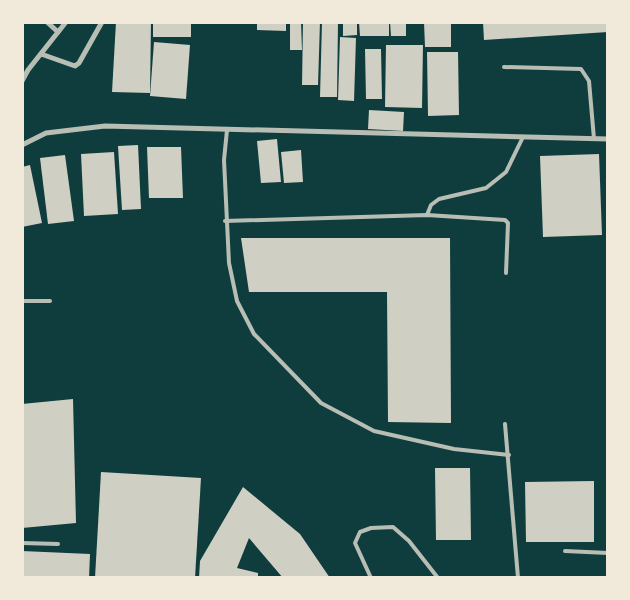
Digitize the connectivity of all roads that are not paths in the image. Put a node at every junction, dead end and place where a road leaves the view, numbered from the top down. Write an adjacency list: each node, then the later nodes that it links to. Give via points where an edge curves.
1 (47, 22): 4 (street)
2 (66, 22): 4 (street)
3 (102, 22): 5 (street, via 75,66)
4 (58, 32): 5 (street)
5 (41, 54): 7 (street)
6 (504, 67): 10 (lane, via 581,70 589,81)
7 (22, 81)
8 (227, 130): 9 (street); 12 (street, via 105,126 46,134); 14 (lane)
9 (523, 137): 10 (street); 13 (lane, via 506,172 486,188 438,199)
10 (594, 139): 11 (street)
11 (608, 139)
12 (22, 145)
13 (427, 215): 14 (lane); 15 (lane, via 505,220 508,223)
14 (225, 220): 19 (lane, via 237,302 254,334 321,403 374,431 454,449)
15 (506, 273)
16 (22, 301): 17 (lane)
17 (50, 301)
18 (505, 424): 19 (lane)
19 (509, 455): 26 (lane)
20 (22, 543): 21 (lane)
21 (58, 544)
22 (565, 551): 23 (lane)
23 (608, 553)
24 (371, 578): 25 (lane, via 355,543 360,532 393,527 409,541)
25 (438, 578)
26 (518, 578)

